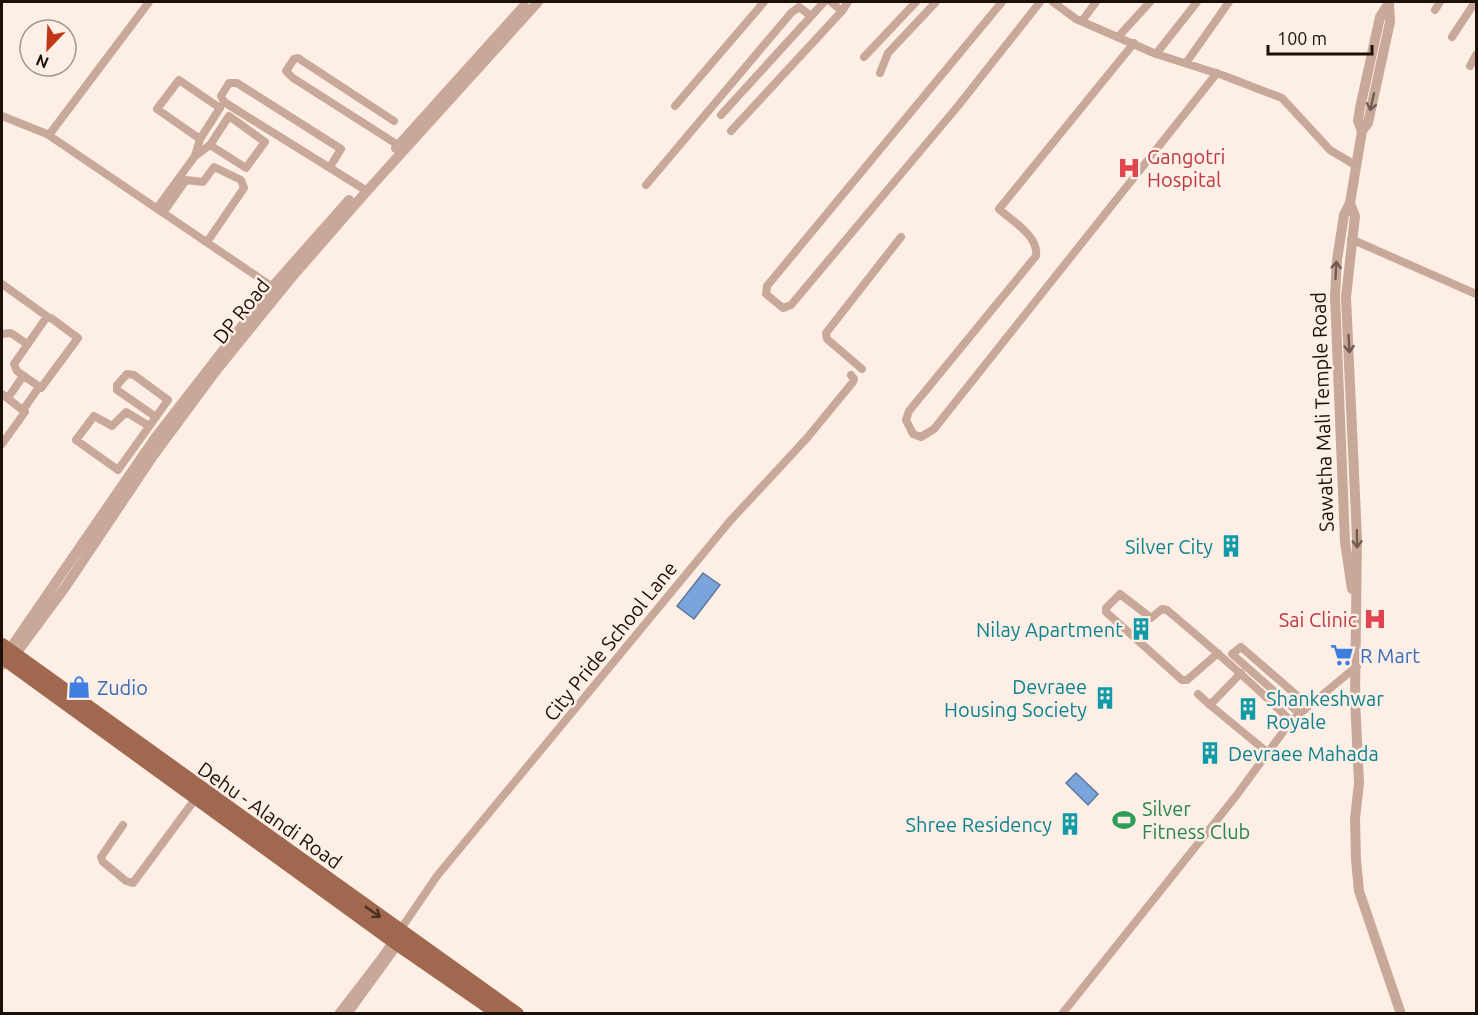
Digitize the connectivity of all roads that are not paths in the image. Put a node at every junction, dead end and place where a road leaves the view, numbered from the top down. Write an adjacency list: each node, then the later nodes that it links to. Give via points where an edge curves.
1 (149, 2): 40 (street)
2 (528, 2): 43 (street, DP Road)
3 (538, 2): 48 (street, DP Road)
4 (764, 2): 35 (street)
5 (824, 2): 23 (street)
6 (831, 2): 22 (street)
7 (848, 2): 22 (street)
8 (916, 2): 30 (street)
9 (936, 2): 33 (street, via 888,53)
10 (1002, 2): 11 (street, via 767,286 766,294 783,308 791,305)
11 (1040, 2)
12 (1053, 2): 24 (street)
13 (1096, 2): 24 (street)
14 (1150, 2): 25 (street)
15 (1197, 2): 28 (street)
16 (1229, 2): 31 (street)
17 (1389, 2): 45 (street, Sawatha Mali Temple Road, via 1390,22)
18 (1440, 2): 21 (street)
19 (1475, 2): 26 (street)
20 (802, 4): 23 (street); 47 (street, via 759,49)
21 (1435, 10)
22 (842, 11): 39 (street)
23 (811, 16): 36 (street)
24 (1082, 21): 25 (street)
25 (1118, 37): 27 (street)
26 (1452, 37)
27 (1134, 43): 28 (street); 34 (street, via 999,209 1032,239 1036,256 909,411 906,420 913,434 921,437 934,429)
28 (1156, 54): 31 (street)
29 (1476, 55): 32 (street)
30 (864, 57)
31 (1186, 63): 34 (street)
32 (1470, 66)
33 (880, 73)
34 (1217, 73): 45 (street, via 1288,102 1330,150)
35 (675, 106)
36 (721, 115)
37 (2, 116): 40 (street)
38 (394, 121): 43 (street, via 298,58 286,71)
39 (731, 131)
40 (49, 135): 50 (street)
41 (200, 139): 41 (street, via 220,108 179,80 157,109); 44 (street)
42 (210, 145): 42 (street, via 229,116 265,142 246,168); 44 (street)
43 (398, 145): 48 (street, DP Road)
44 (195, 156): 50 (street)
45 (1355, 165): 49 (street, Sawatha Mali Temple Road)
46 (330, 167): 46 (street, via 341,149 237,83 229,83 220,96 224,102); 48 (street)
47 (646, 185)
48 (364, 189): 55 (street, DP Road)
49 (1350, 203): 52 (street, Sawatha Mali Temple Road, via 1355,216); 70 (street, Sawatha Mali Temple Road, one-way to 49, via 1345,542 1335,296 1344,215)
50 (160, 211): 53 (street); 53 (street, via 186,180 203,182 214,167 241,180 244,188)
51 (902, 237): 60 (street, via 826,333 827,339)
52 (1351, 239): 56 (street); 70 (street, Sawatha Mali Temple Road, one-way to 70, via 1346,297)
53 (207, 242): 55 (street)
54 (2, 284): 57 (street)
55 (276, 289): 67 (street, DP Road); 69 (street, DP Road)
56 (1476, 294)
57 (48, 317): 59 (street); 63 (street, via 78,338 44,386)
58 (2, 334): 59 (street, via 11,333)
59 (27, 344): 61 (street, via 14,364)
60 (862, 369)
61 (23, 376): 63 (street); 64 (street)
62 (853, 377): 82 (street, City Pride School Lane, via 807,438 730,520 437,876)
63 (39, 387): 65 (street)
64 (5, 396): 65 (street)
65 (23, 410): 68 (street)
66 (152, 421): 66 (street, via 168,400 134,375 125,376 117,390); 66 (street, via 126,412 112,426 94,416 76,440 118,470); 67 (street)
67 (163, 428): 69 (street, DP Road)
68 (2, 444)
69 (139, 470): 72 (street, DP Road)
70 (1358, 621): 73 (street, Sawatha Mali Temple Road)
71 (1218, 653): 71 (street, via 1165,608 1151,618 1120,594 1106,608 1182,680); 74 (street)
72 (5, 657): 80 (main road, Dehu - Alandi Road); 82 (main road, Dehu - Alandi Road, one-way to 82)
73 (1357, 666): 77 (street); 88 (street, Sawatha Mali Temple Road, via 1359,783 1355,819 1359,891)
74 (1240, 673): 76 (street); 78 (street)
75 (1198, 694): 76 (street)
76 (1210, 705): 79 (street)
77 (1309, 706): 78 (street); 78 (street, via 1241,647 1232,654)
78 (1295, 717): 79 (street)
79 (1267, 752): 87 (street)
80 (196, 798): 81 (street, via 133,883 101,857); 82 (main road, Dehu - Alandi Road)
81 (123, 825)
82 (399, 937): 83 (street); 84 (street); 85 (main road, Dehu - Alandi Road); 86 (main road, Dehu - Alandi Road)
83 (338, 1014)
84 (348, 1014)
85 (499, 1014)
86 (517, 1014)
87 (1062, 1014)
88 (1401, 1014)

